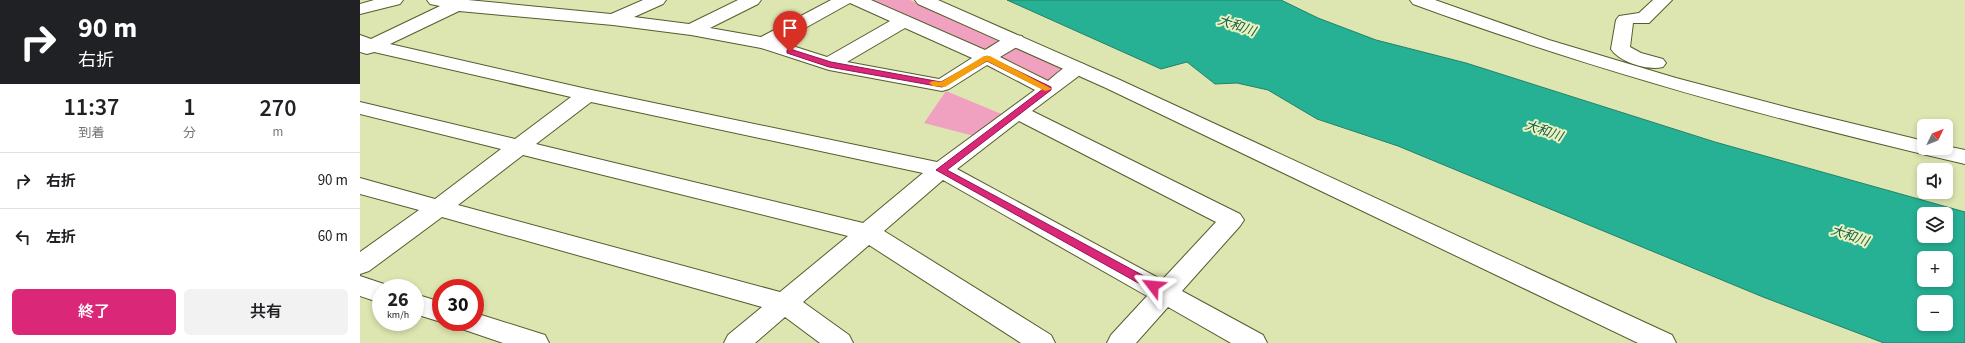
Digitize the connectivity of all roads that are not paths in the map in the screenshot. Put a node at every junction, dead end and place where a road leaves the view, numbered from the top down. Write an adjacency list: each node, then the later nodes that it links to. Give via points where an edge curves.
1 (394, 0): 12 (street)
2 (436, 0): 11 (street)
3 (559, 0): 13 (street)
4 (657, 0): 14 (street)
5 (752, 0): 16 (street)
6 (844, 0): 18 (street)
7 (857, 0): 15 (street)
8 (924, 0): 17 (street)
9 (1419, 0): 25 (street, via 1612,65)
10 (1663, 0): 25 (street, via 1643,19 1625,20 1620,49 1634,57 1713,81)
11 (461, 3): 13 (street); 19 (street)
12 (360, 9)
13 (529, 13): 14 (street)
14 (613, 20): 16 (street)
15 (904, 21): 20 (street); 21 (street)
16 (690, 30): 18 (street)
17 (1015, 40): 20 (street); 22 (street)
18 (764, 43): 21 (street)
19 (364, 46): 24 (street)
20 (987, 58): 21 (street, via 942,85); 23 (street)
21 (829, 64)
22 (1077, 68): 23 (street); 48 (street)
23 (1048, 88): 27 (street)
24 (586, 95): 28 (street); 32 (street)
25 (1752, 104): 29 (street, via 1833,127)
26 (360, 108): 28 (street)
27 (1017, 112): 32 (street); 39 (street, via 1232,220)
28 (519, 146): 34 (street); 35 (street)
29 (1917, 146)
30 (1953, 154): 31 (street)
31 (1965, 157)
32 (941, 170): 35 (street); 39 (street)
33 (360, 186): 34 (street)
34 (438, 209): 36 (street); 40 (street)
35 (867, 232): 40 (street); 45 (street)
36 (360, 265)
37 (360, 286): 38 (street)
38 (372, 290)
39 (1166, 294): 46 (street); 47 (street)
40 (785, 303): 43 (street); 44 (street)
41 (484, 326): 42 (street)
42 (536, 343)
43 (738, 343)
44 (840, 343)
45 (1042, 343)
46 (1120, 343)
47 (1254, 343)
48 (1663, 343)

